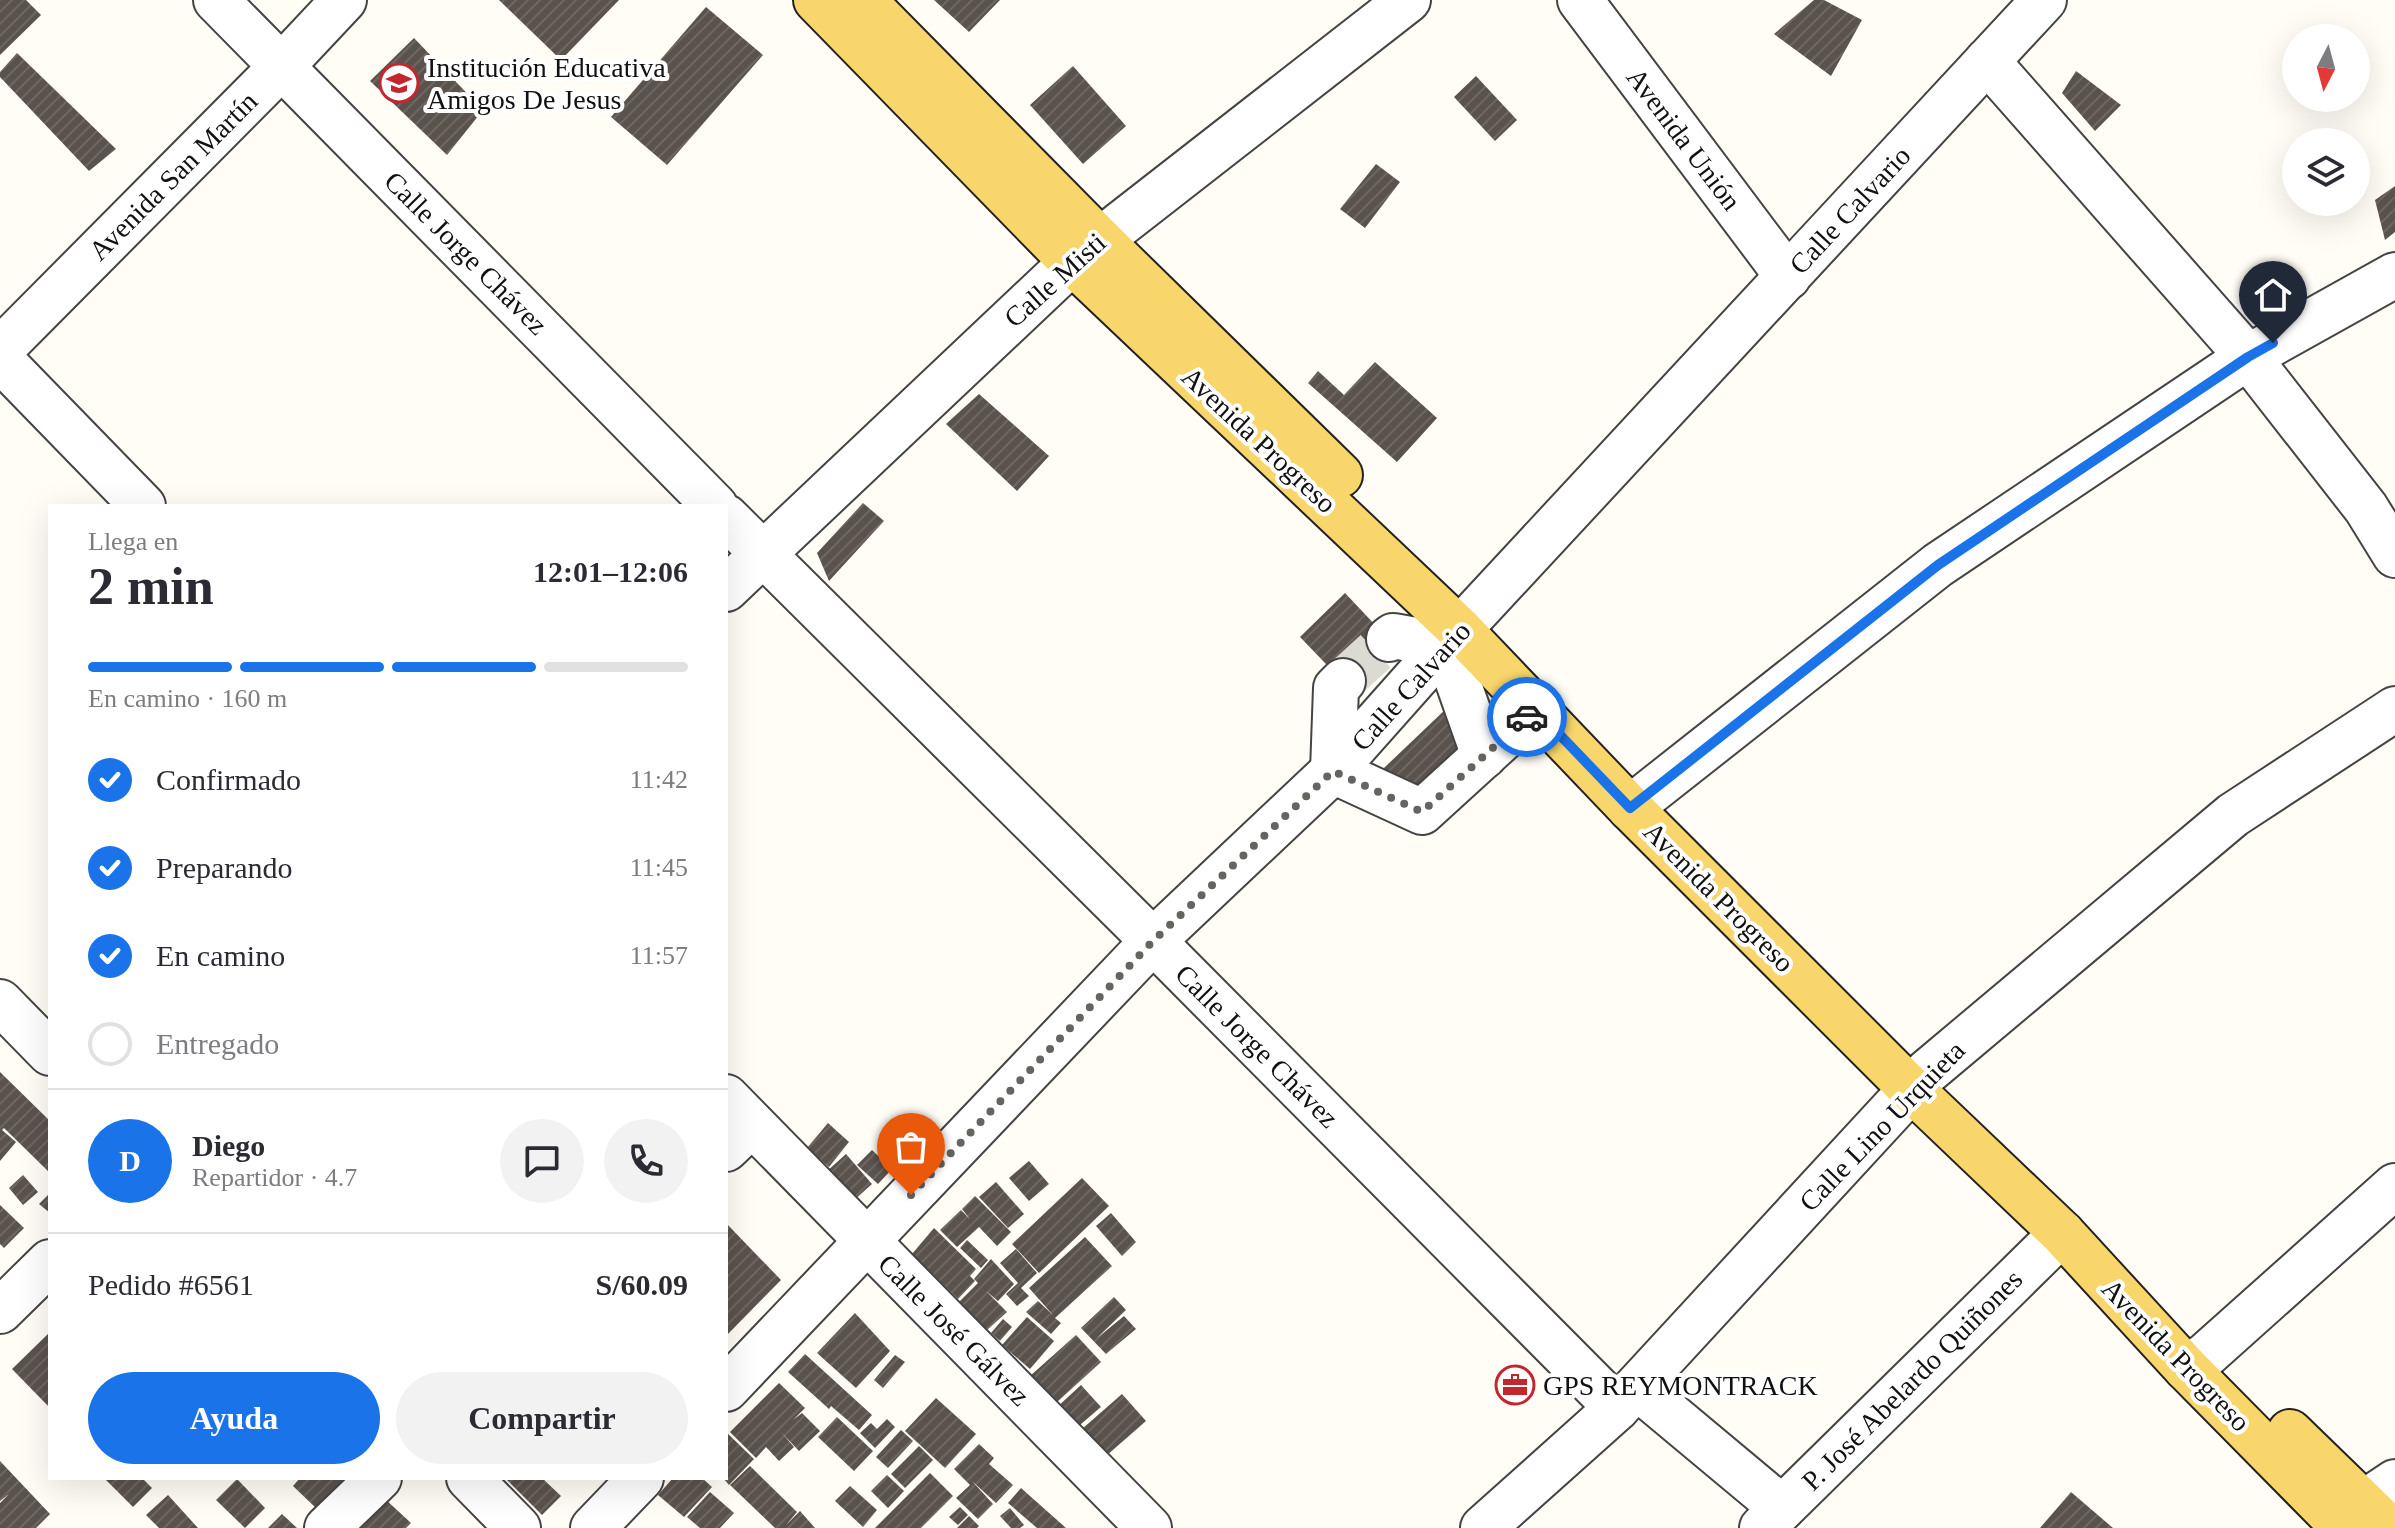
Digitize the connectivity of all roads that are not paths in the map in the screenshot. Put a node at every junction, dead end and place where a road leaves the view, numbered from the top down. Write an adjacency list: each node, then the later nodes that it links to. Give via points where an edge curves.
1 (216, 0): 9 (street, Calle Jorge Chávez)
2 (344, 0): 9 (street, Avenida San Martín)
3 (816, 0): 10 (main road, Avenida Progreso)
4 (863, 0): 10 (main road, Avenida Progreso)
5 (1408, 0): 10 (street, Calle Misti)
6 (1580, 0): 12 (street, Avenida Unión)
7 (2044, 0): 8 (street, Calle Calvario)
8 (1987, 61): 12 (street, Calle Calvario); 14 (street)
9 (282, 66): 13 (street, Avenida San Martín); 17 (street, Calle Jorge Chávez)
10 (1086, 251): 19 (street, Calle Misti); 21 (main road, Avenida Progreso); 23 (main road, Avenida Progreso)
11 (2395, 275): 14 (street)
12 (1788, 277): 23 (street, Calle Calvario)
13 (0, 350)
14 (2248, 357): 20 (street, via 2366,508); 29 (street, via 1938,565)
15 (0, 359): 16 (street)
16 (141, 504)
17 (713, 504)
18 (728, 519): 19 (street, Calle Jorge Chávez)
19 (761, 553): 22 (street, Calle Misti); 30 (street, Calle Jorge Chávez)
20 (2395, 555)
21 (1406, 579): 23 (main road, Avenida Progreso); 23 (street, via 1391,637)
22 (728, 587)
23 (1461, 629): 25 (main road, Avenida Progreso); 27 (street); 28 (street, Calle Calvario); 29 (main road, Avenida Progreso)
24 (1343, 681): 28 (street, via 1336,688)
25 (1535, 709): 27 (street); 29 (main road, Avenida Progreso)
26 (2395, 709): 33 (street, Calle Lino Urquieta, via 2233,815)
27 (1484, 756): 28 (street, via 1422,812)
28 (1333, 771): 30 (street, Calle Calvario)
29 (1638, 801): 33 (main road, Avenida Progreso)
30 (1153, 941): 37 (street, Calle Calvario); 42 (street, Calle Jorge Chávez)
31 (0, 1002): 32 (street)
32 (48, 1051)
33 (1919, 1081): 36 (main road, Avenida Progreso); 40 (main road, Avenida Progreso); 42 (street, Calle Lino Urquieta)
34 (735, 1123): 37 (street, Calle José Gálvez)
35 (2395, 1186): 40 (street)
36 (2062, 1233): 40 (main road, Avenida Progreso); 47 (street, P. José Abelardo Quiñones)
37 (867, 1241): 41 (street, Calle Calvario); 51 (street, Calle José Gálvez)
38 (48, 1264): 39 (street)
39 (0, 1311)
40 (2196, 1361): 46 (main road, Avenida Progreso)
41 (728, 1387)
42 (1627, 1398): 47 (street, Calle Jorge Chávez); 52 (street, Calle Lino Urquieta)
43 (377, 1480): 48 (street)
44 (471, 1480): 49 (street)
45 (639, 1480): 50 (street)
46 (2361, 1515)
47 (1772, 1518)
48 (327, 1528)
49 (518, 1528)
50 (593, 1528)
51 (1149, 1528)
52 (1483, 1528)

